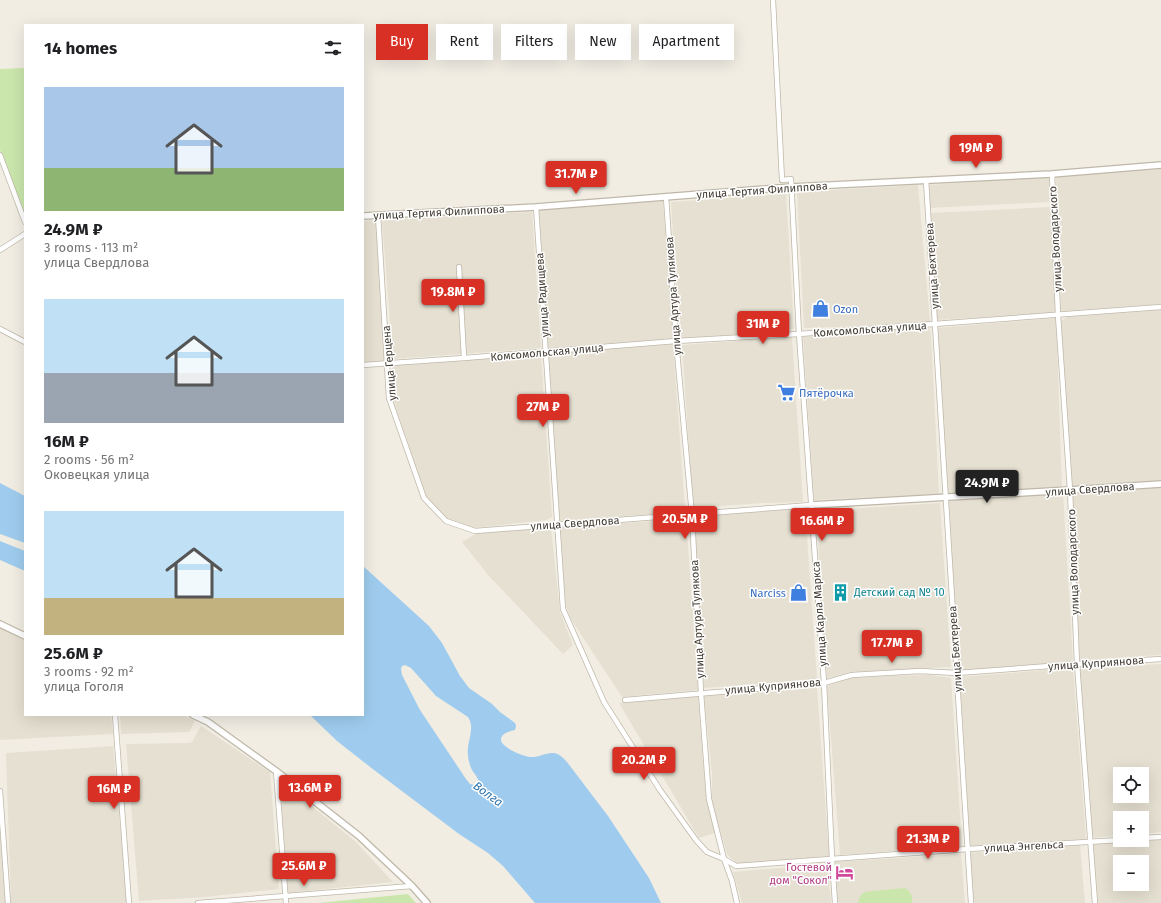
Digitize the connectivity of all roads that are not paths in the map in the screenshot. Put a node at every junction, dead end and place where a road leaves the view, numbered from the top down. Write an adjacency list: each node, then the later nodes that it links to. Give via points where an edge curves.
1 (773, 0): 6 (street, via 782,180 791,179)
2 (0, 155): 11 (street)
3 (1161, 165): 4 (street, улица Тертия Филиппова)
4 (1052, 174): 5 (street, улица Тертия Филиппова); 16 (street, улица Володарского)
5 (926, 180): 6 (street, улица Тертия Филиппова); 17 (street, улица Бехтерева)
6 (791, 185): 7 (street, улица Тертия Филиппова); 19 (street, улица Карла Маркса)
7 (666, 197): 8 (street, улица Тертия Филиппова); 21 (street, улица Артура Тулякова)
8 (536, 207): 9 (street, улица Тертия Филиппова); 22 (street, улица Радищева)
9 (378, 215): 10 (street, улица Тертия Филиппова); 24 (street, улица Герцена)
10 (364, 216)
11 (24, 219)
12 (24, 235): 13 (street)
13 (0, 250)
14 (459, 266): 23 (street)
15 (1161, 307): 16 (street, Комсомольская улица)
16 (1058, 315): 17 (street, Комсомольская улица); 27 (street, улица Володарского)
17 (935, 325): 19 (street, Комсомольская улица); 28 (street, улица Бехтерева)
18 (0, 329): 20 (street)
19 (799, 334): 21 (street, Комсомольская улица); 29 (street, улица Карла Маркса)
20 (24, 341)
21 (676, 341): 22 (street, Комсомольская улица); 30 (street, улица Артура Тулякова)
22 (546, 352): 23 (street, Комсомольская улица); 32 (street, улица Радищева)
23 (464, 358): 24 (street, Комсомольская улица)
24 (388, 363): 25 (street, Комсомольская улица); 31 (street, улица Герцена, via 390,398 424,498)
25 (364, 365)
26 (1161, 484): 27 (street, улица Свердлова)
27 (1070, 490): 28 (street, улица Свердлова); 36 (street, улица Володарского)
28 (946, 497): 29 (street, улица Свердлова); 37 (street, улица Бехтерева)
29 (811, 505): 30 (street, улица Свердлова); 38 (street, улица Карла Маркса)
30 (692, 515): 32 (street, улица Свердлова); 39 (street, улица Артура Тулякова)
31 (446, 521): 32 (street, улица Свердлова, via 475,531)
32 (558, 524): 50 (street, улица Радищева, via 563,609 604,702 660,790 700,844 707,852)
33 (0, 624): 34 (street)
34 (24, 636)
35 (1161, 659): 36 (street, улица Куприянова)
36 (1077, 664): 37 (street, улица Куприянова); 48 (street, улица Володарского)
37 (957, 674): 38 (street, улица Куприянова, via 920,671 852,675); 49 (street, улица Бехтерева)
38 (824, 683): 39 (street, улица Куприянова); 51 (street, улица Карла Маркса)
39 (701, 693): 40 (street, улица Куприянова); 50 (street, улица Артура Тулякова, via 708,800)
40 (625, 700)
41 (115, 716): 55 (street)
42 (195, 716): 43 (street, via 208,722)
43 (276, 771): 52 (street, via 359,836); 53 (street)
44 (0, 791): 54 (street)
45 (1161, 837): 46 (street)
46 (1149, 838)
47 (1113, 840): 48 (street, улица Энгельса)
48 (1090, 842): 49 (street, улица Энгельса); 62 (street, улица Володарского)
49 (968, 849): 51 (street, улица Энгельса); 61 (street, улица Бехтерева)
50 (724, 859): 51 (street, улица Энгельса, via 736,866); 59 (street, улица Артура Тулякова)
51 (832, 859): 60 (street, улица Карла Маркса)
52 (412, 886): 53 (street); 58 (street)
53 (285, 897): 56 (street); 57 (street)
54 (8, 903)
55 (129, 903)
56 (198, 903)
57 (286, 903)
58 (427, 903)
59 (737, 903)
60 (835, 903)
61 (971, 903)
62 (1095, 903)

